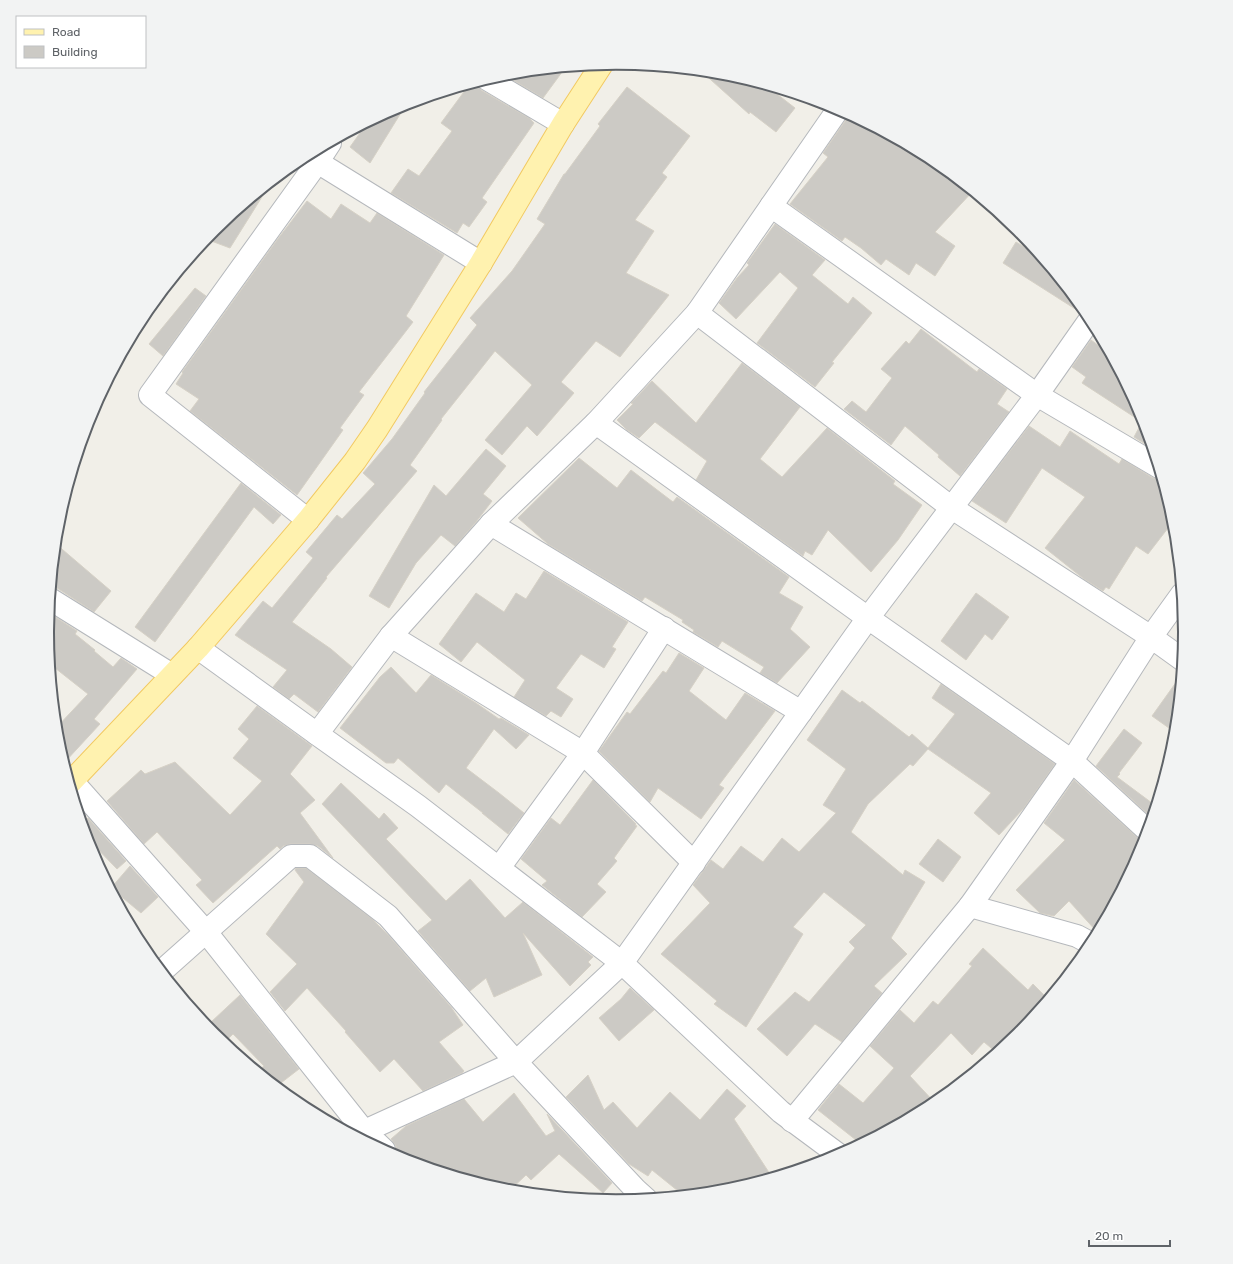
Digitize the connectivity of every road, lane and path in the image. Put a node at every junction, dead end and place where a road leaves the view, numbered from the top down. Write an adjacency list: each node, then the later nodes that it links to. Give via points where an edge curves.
1 (598, 71): 4 (main road)
2 (494, 83): 4 (street)
3 (835, 114): 6 (street)
4 (563, 124): 7 (main road)
5 (312, 159): 7 (street); 14 (street, via 150,395)
6 (771, 206): 8 (street); 10 (street)
7 (481, 263): 14 (main road, via 377,430)
8 (697, 312): 11 (street); 13 (street)
9 (1087, 324): 10 (street)
10 (1037, 395): 12 (street); 13 (street)
11 (596, 423): 15 (street); 18 (street)
12 (1153, 463)
13 (952, 508): 18 (street); 21 (street)
14 (308, 520): 22 (main road)
15 (491, 524): 19 (street); 20 (street)
16 (1178, 599): 21 (street)
17 (55, 602): 24 (street)
18 (868, 618): 25 (street); 28 (street)
19 (664, 628): 25 (street); 27 (street)
20 (391, 636): 26 (street); 27 (street)
21 (1151, 637): 23 (street); 28 (street)
22 (198, 648): 24 (main road); 26 (street)
23 (1178, 657)
24 (172, 675): 29 (main road)
25 (802, 712): 32 (street)
26 (317, 734): 33 (street)
27 (583, 753): 32 (street); 33 (street)
28 (1072, 761): 31 (street); 34 (street)
29 (73, 779)
30 (76, 788): 35 (street)
31 (1144, 827)
32 (694, 862): 37 (street)
33 (499, 868): 37 (street)
34 (970, 906): 36 (street, via 1077,936); 40 (street)
35 (206, 932): 38 (street); 39 (street, via 291,856 310,856 388,916); 41 (street)
36 (1086, 941)
37 (622, 963): 39 (street); 40 (street)
38 (166, 968)
39 (516, 1062): 42 (street); 44 (street)
40 (792, 1120): 43 (street)
41 (359, 1131)
42 (361, 1132)
43 (833, 1151)
44 (635, 1193)

